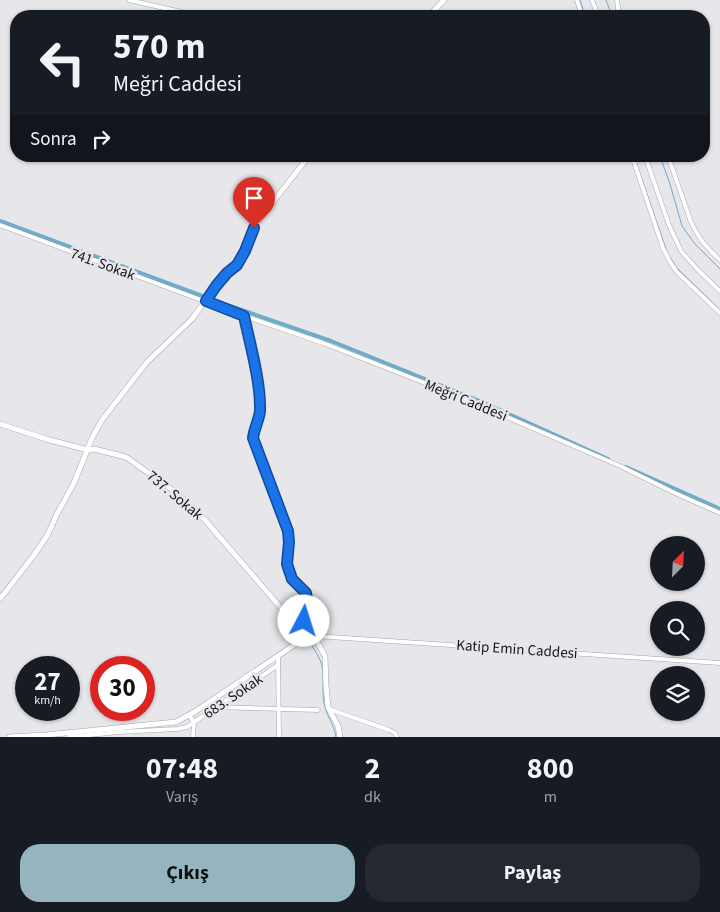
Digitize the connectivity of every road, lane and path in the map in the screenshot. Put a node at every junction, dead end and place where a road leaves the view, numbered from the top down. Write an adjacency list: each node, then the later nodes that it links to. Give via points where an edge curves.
1 (130, 0): 3 (street)
2 (444, 0): 4 (street)
3 (173, 10)
4 (434, 10)
5 (304, 162): 12 (street, via 259,220 237,265)
6 (634, 162): 13 (street, via 670,262)
7 (647, 162): 11 (street, via 671,232 681,251)
8 (670, 162): 10 (street, via 695,232)
9 (0, 225): 12 (street, 741. Sokak)
10 (720, 260)
11 (720, 291)
12 (206, 301): 14 (street, Meğri Caddesi); 16 (street, via 131,382 102,420)
13 (720, 313)
14 (244, 316): 17 (street, Meğri Caddesi, via 463,398); 19 (street, via 260,413 253,438 288,531 287,564 292,579 306,593 304,621)
15 (0, 424): 16 (street, 737. Sokak)
16 (88, 450): 18 (street, via 47,536); 19 (street, 737. Sokak, via 126,458 171,489 199,513)
17 (720, 513)
18 (0, 599)
19 (309, 637): 20 (street); 21 (street, Katip Emin Caddesi); 25 (street, 737. Sokak, via 325,656)
20 (278, 656): 22 (street); 27 (street)
21 (720, 663)
22 (278, 665): 23 (street, 683. Sokak); 24 (street)
23 (215, 707): 24 (street); 28 (street, 683. Sokak)
24 (279, 709): 26 (street); 34 (street)
25 (329, 709): 35 (street, 737. Sokak); 36 (street, via 389,730)
26 (318, 710)
27 (190, 715): 28 (street); 29 (street, via 176,722)
28 (194, 722): 29 (street, 683. Sokak, via 177,729); 33 (street)
29 (119, 732): 30 (street); 32 (street, 683. Sokak)
30 (46, 736): 31 (street)
31 (8, 737)
32 (69, 737)
33 (193, 737)
34 (280, 737)
35 (340, 737)
36 (397, 737)

